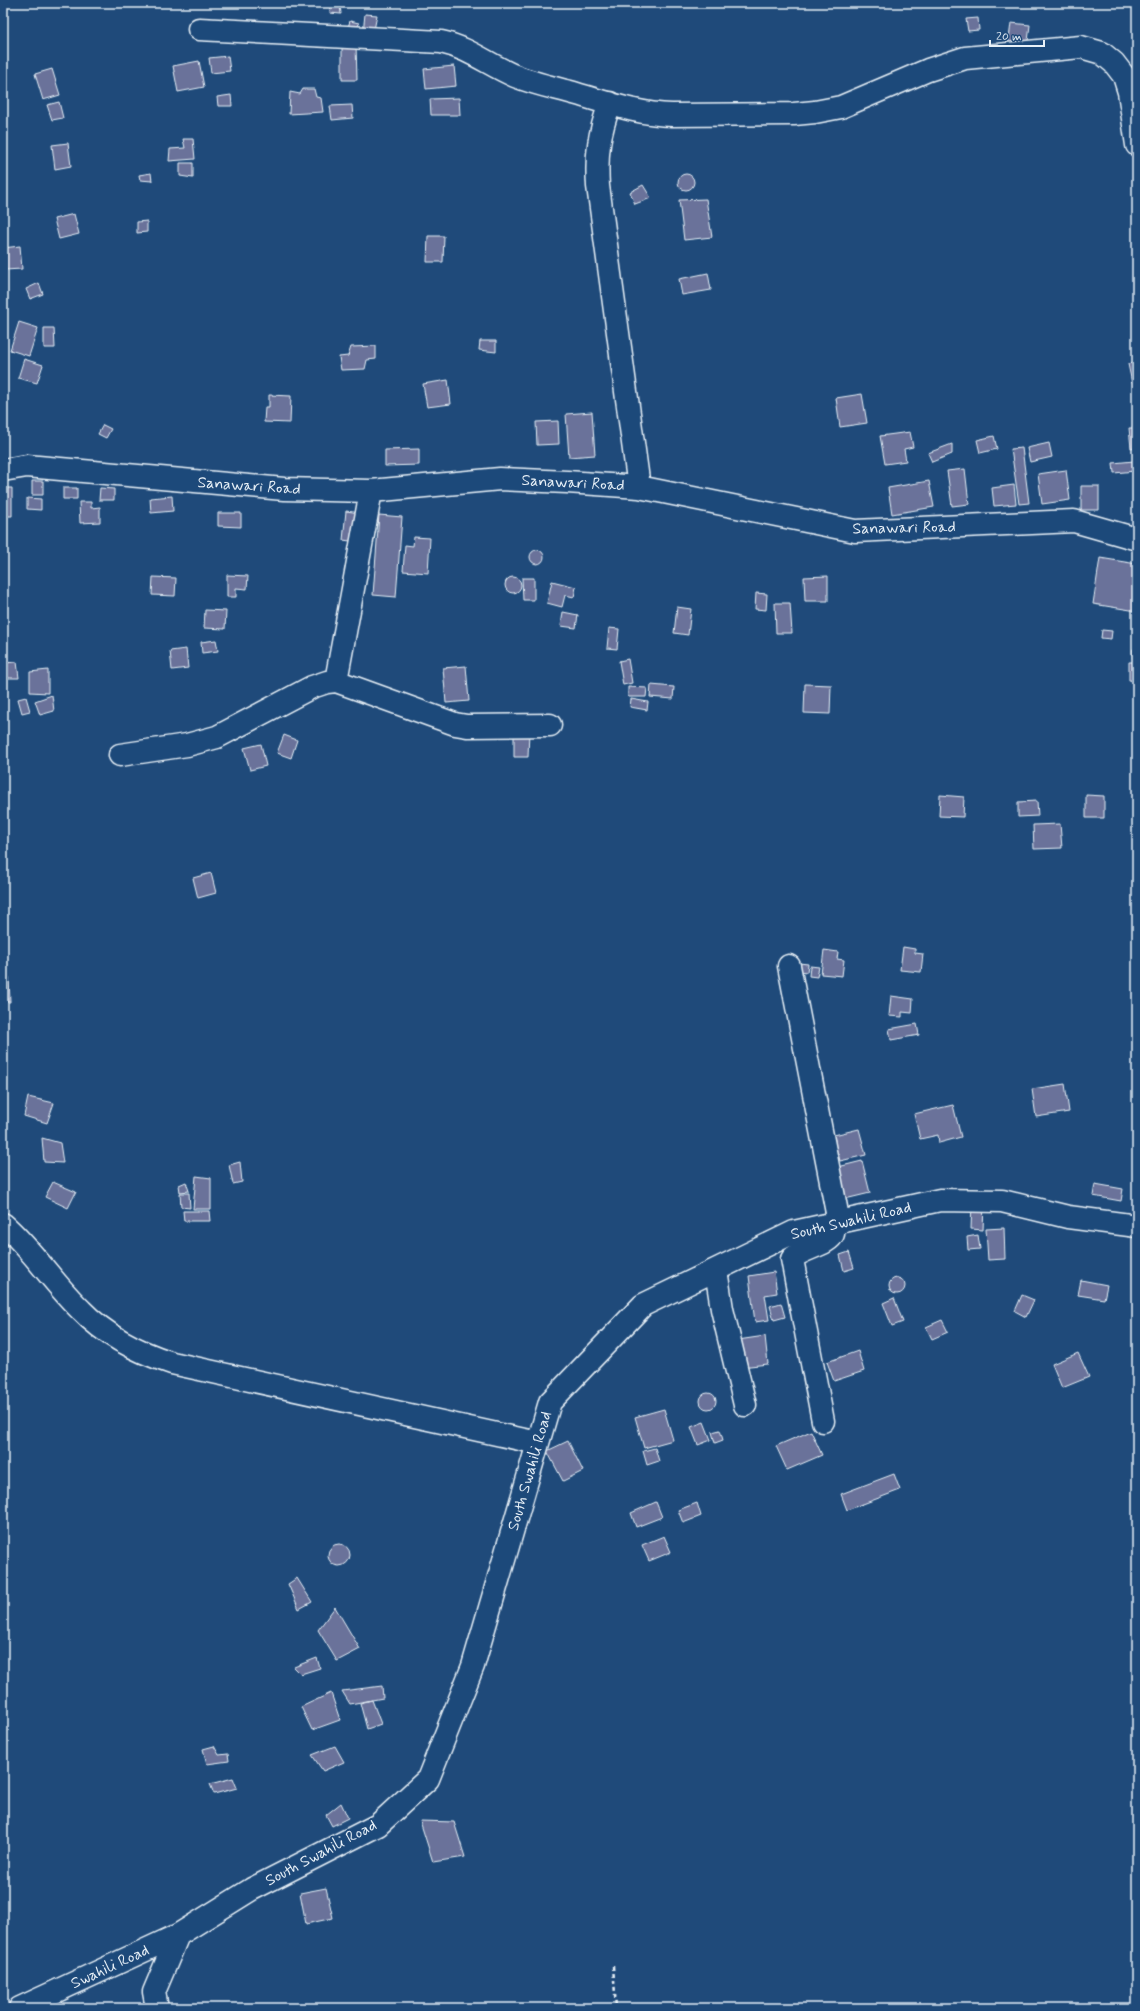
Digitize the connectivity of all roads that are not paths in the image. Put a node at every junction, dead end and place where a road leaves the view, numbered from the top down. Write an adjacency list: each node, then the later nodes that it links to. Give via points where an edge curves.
1 (199, 29): 2 (street, via 440,42 464,48 516,76)
2 (610, 104): 3 (street, via 629,110 665,115 816,112 841,107 959,59 1081,47 1102,53 1124,76); 5 (street, via 600,130 598,186)
3 (1137, 145)
4 (3, 470): 6 (street, Sanawari Road, via 27,466 284,489)
5 (639, 487): 6 (street, Sanawari Road, via 500,480); 7 (street, Sanawari Road, via 855,531 1074,521)
6 (371, 491): 8 (street)
7 (1137, 539)
8 (336, 682): 9 (street, via 455,724); 10 (street, via 312,687 217,737 187,745)
9 (550, 725)
10 (120, 755)
11 (789, 966): 13 (street)
12 (3, 1224): 18 (street, via 80,1310 125,1344 150,1356 172,1364)
13 (836, 1224): 14 (street, South Swahili Road, via 940,1200 1002,1201 1068,1217); 15 (street, South Swahili Road, via 794,1232); 17 (street, via 829,1239 796,1254 792,1259 815,1371)
14 (1137, 1226)
15 (716, 1270): 16 (street, via 722,1309); 18 (street, South Swahili Road, via 643,1305 550,1402)
16 (745, 1405)
17 (822, 1421)
18 (538, 1442): 19 (street, South Swahili Road, via 473,1666 428,1779 378,1825 252,1889)
19 (178, 1935): 20 (street, Swahili Road); 21 (street, via 154,1992)
20 (20, 2008)
21 (157, 2008)

